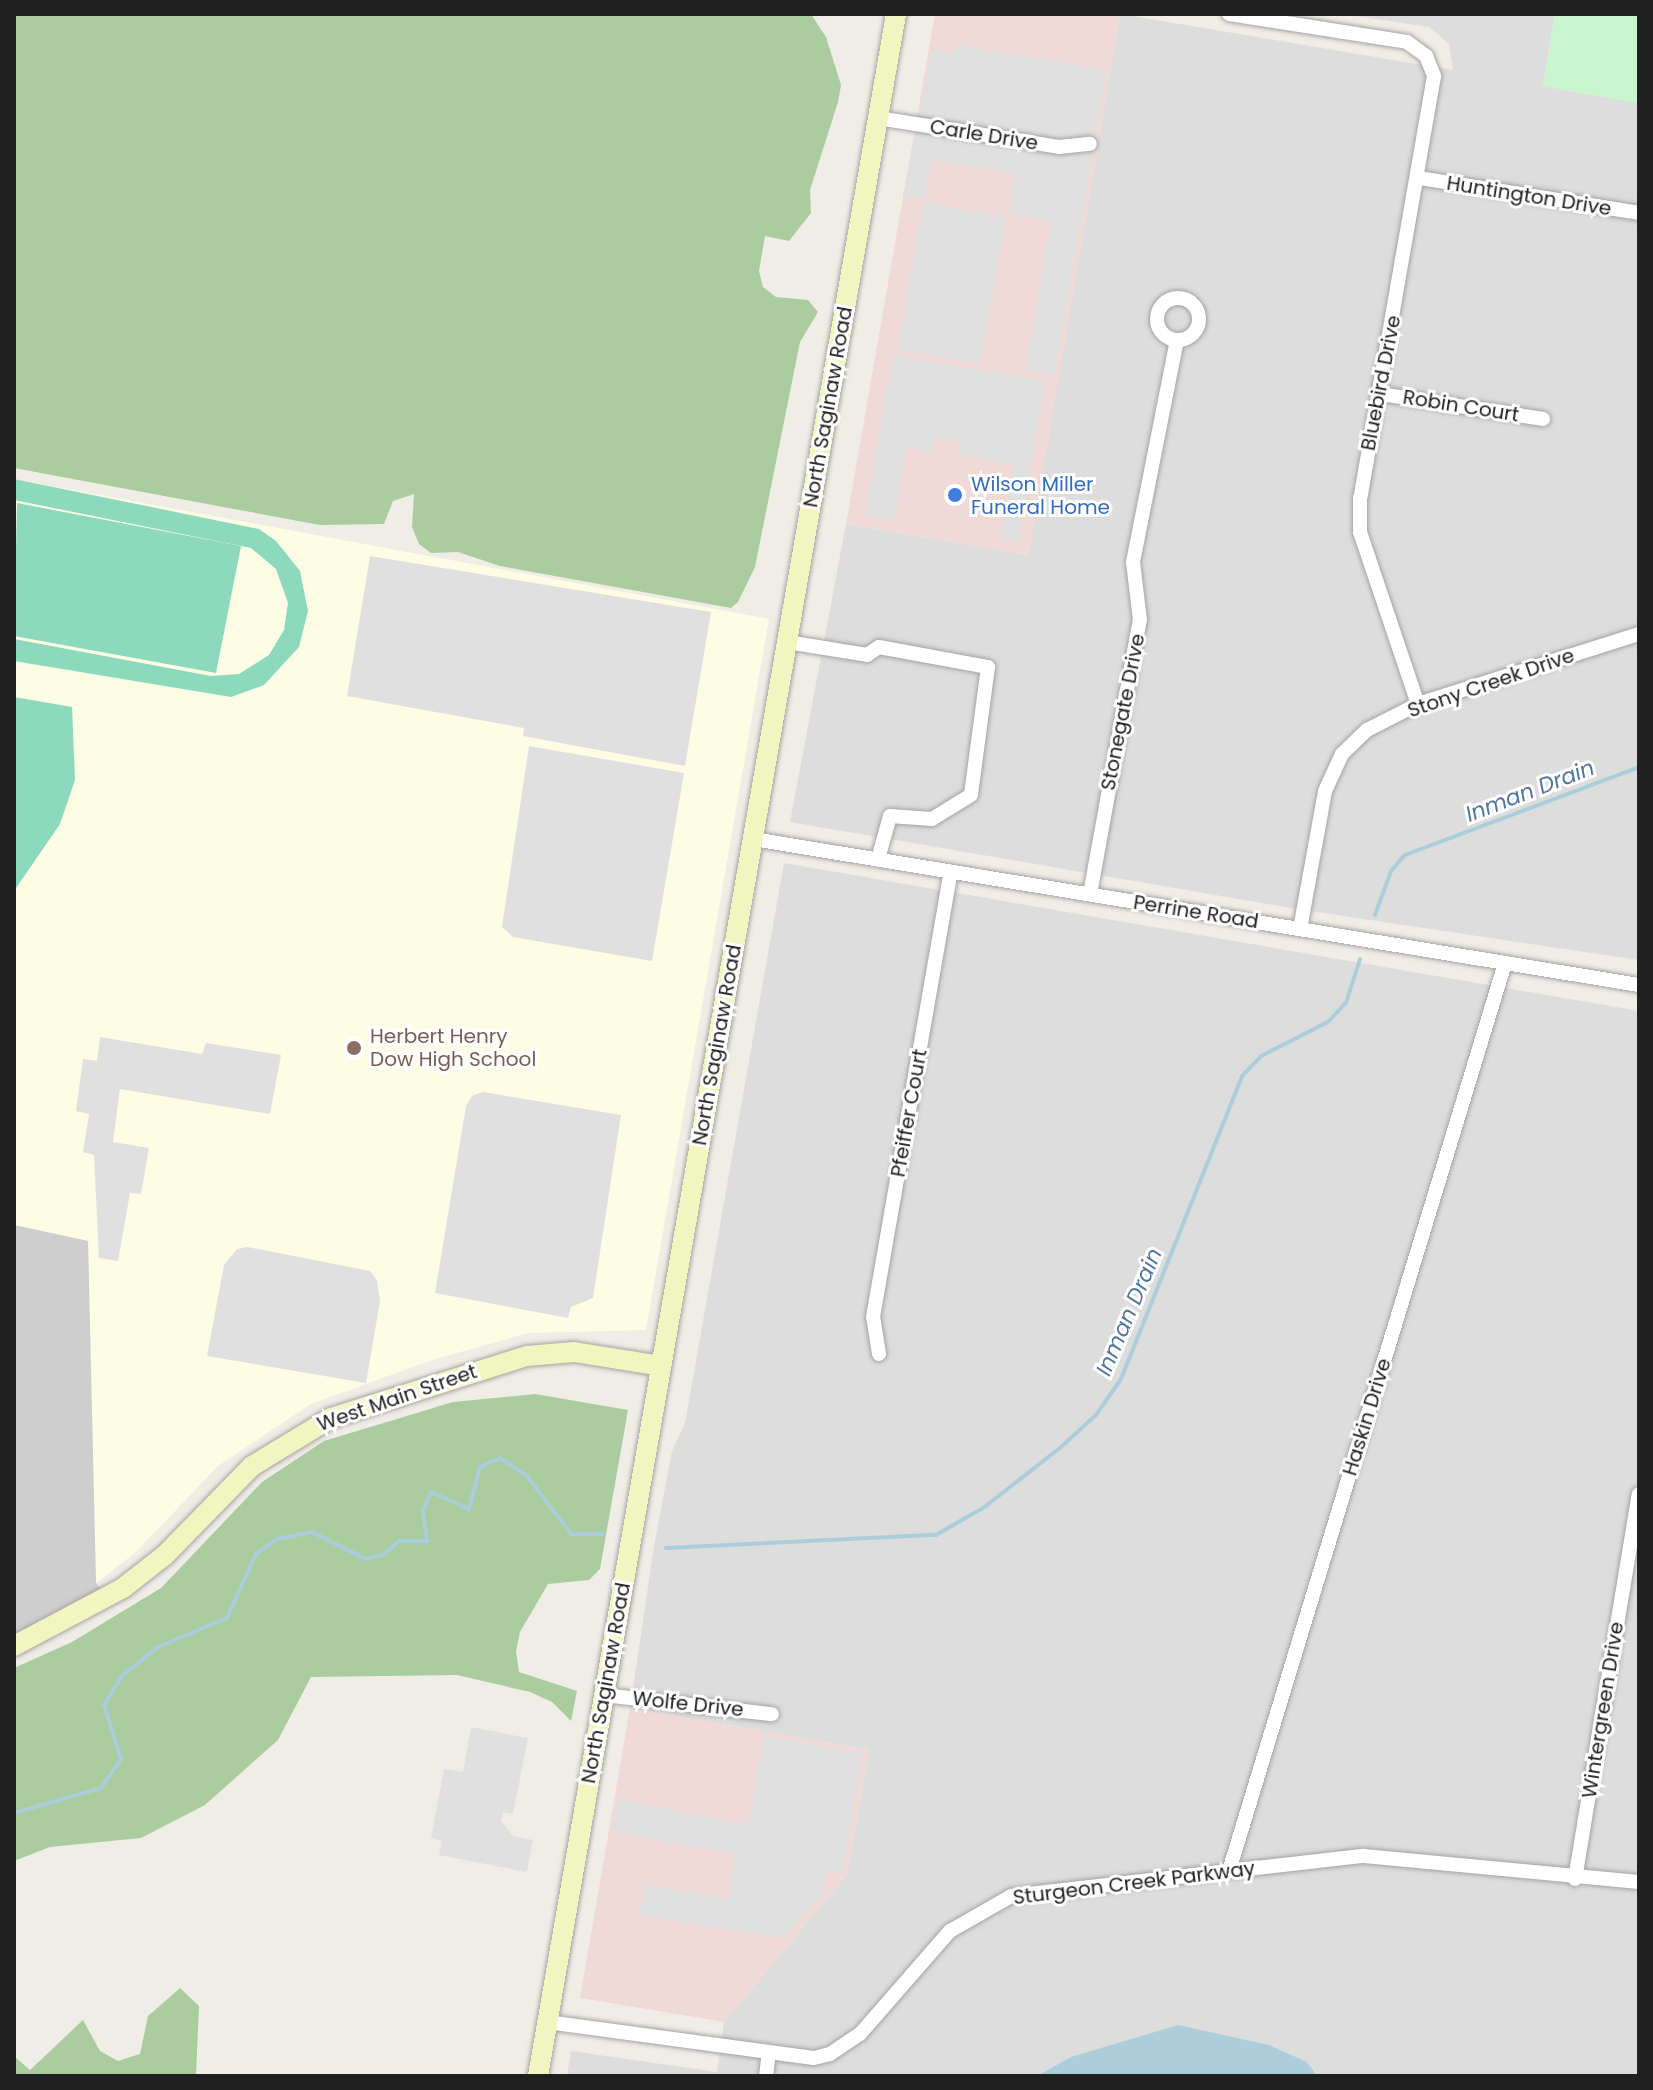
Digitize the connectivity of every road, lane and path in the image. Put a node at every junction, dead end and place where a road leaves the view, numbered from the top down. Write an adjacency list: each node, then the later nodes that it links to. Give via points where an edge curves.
1 (896, 14): 3 (main road, North Saginaw Road)
2 (1229, 14): 5 (street, Bluebird Drive, via 1407,42 1426,56 1434,76)
3 (878, 118): 4 (street, Carle Drive, via 1059,147); 11 (main road, North Saginaw Road)
4 (1090, 144)
5 (1419, 178): 6 (street, Huntington Drive); 8 (street, Bluebird Drive)
6 (1639, 213)
7 (1177, 340): 16 (street, Stonegate Drive, via 1133,562 1140,620)
8 (1380, 394): 9 (street, Robin Court); 12 (street, Bluebird Drive, via 1360,498 1360,532)
9 (1543, 419)
10 (1639, 634): 12 (street, Stony Creek Drive)
11 (787, 642): 13 (main road, North Saginaw Road); 14 (street, via 867,655 879,647 988,667 971,795 932,819 890,816)
12 (1418, 704): 17 (street, Stony Creek Drive, via 1367,730 1342,754 1325,791)
13 (753, 839): 14 (street, Perrine Road); 21 (main road, North Saginaw Road)
14 (878, 859): 15 (street, Perrine Road)
15 (951, 872): 16 (street, Perrine Road); 20 (street, Pfeiffer Court, via 873,1317)
16 (1090, 894): 17 (street, Perrine Road)
17 (1300, 929): 18 (street, Perrine Road)
18 (1505, 963): 19 (street, Perrine Road); 26 (street, Haskin Drive)
19 (1639, 985)
20 (879, 1354)
21 (661, 1366): 23 (main road, West Main Street, via 587,1353 527,1356 331,1418 252,1466 164,1556 123,1588); 24 (main road, North Saginaw Road)
22 (1639, 1494): 27 (street, Wintergreen Drive)
23 (14, 1646)
24 (604, 1695): 25 (street, Wolfe Drive); 29 (main road, North Saginaw Road)
25 (772, 1714)
26 (1229, 1871): 27 (street, Sturgeon Creek Parkway, via 1364,1856 1465,1861); 30 (street, Sturgeon Creek Parkway, via 1011,1896 950,1931 860,2034 830,2054 814,2058)
27 (1575, 1879): 28 (street, Sturgeon Creek Parkway)
28 (1639, 1882)
29 (547, 2022): 30 (street, Sturgeon Creek Parkway); 31 (main road, North Saginaw Road)
30 (769, 2053): 32 (street)
31 (538, 2076)
32 (766, 2076)

